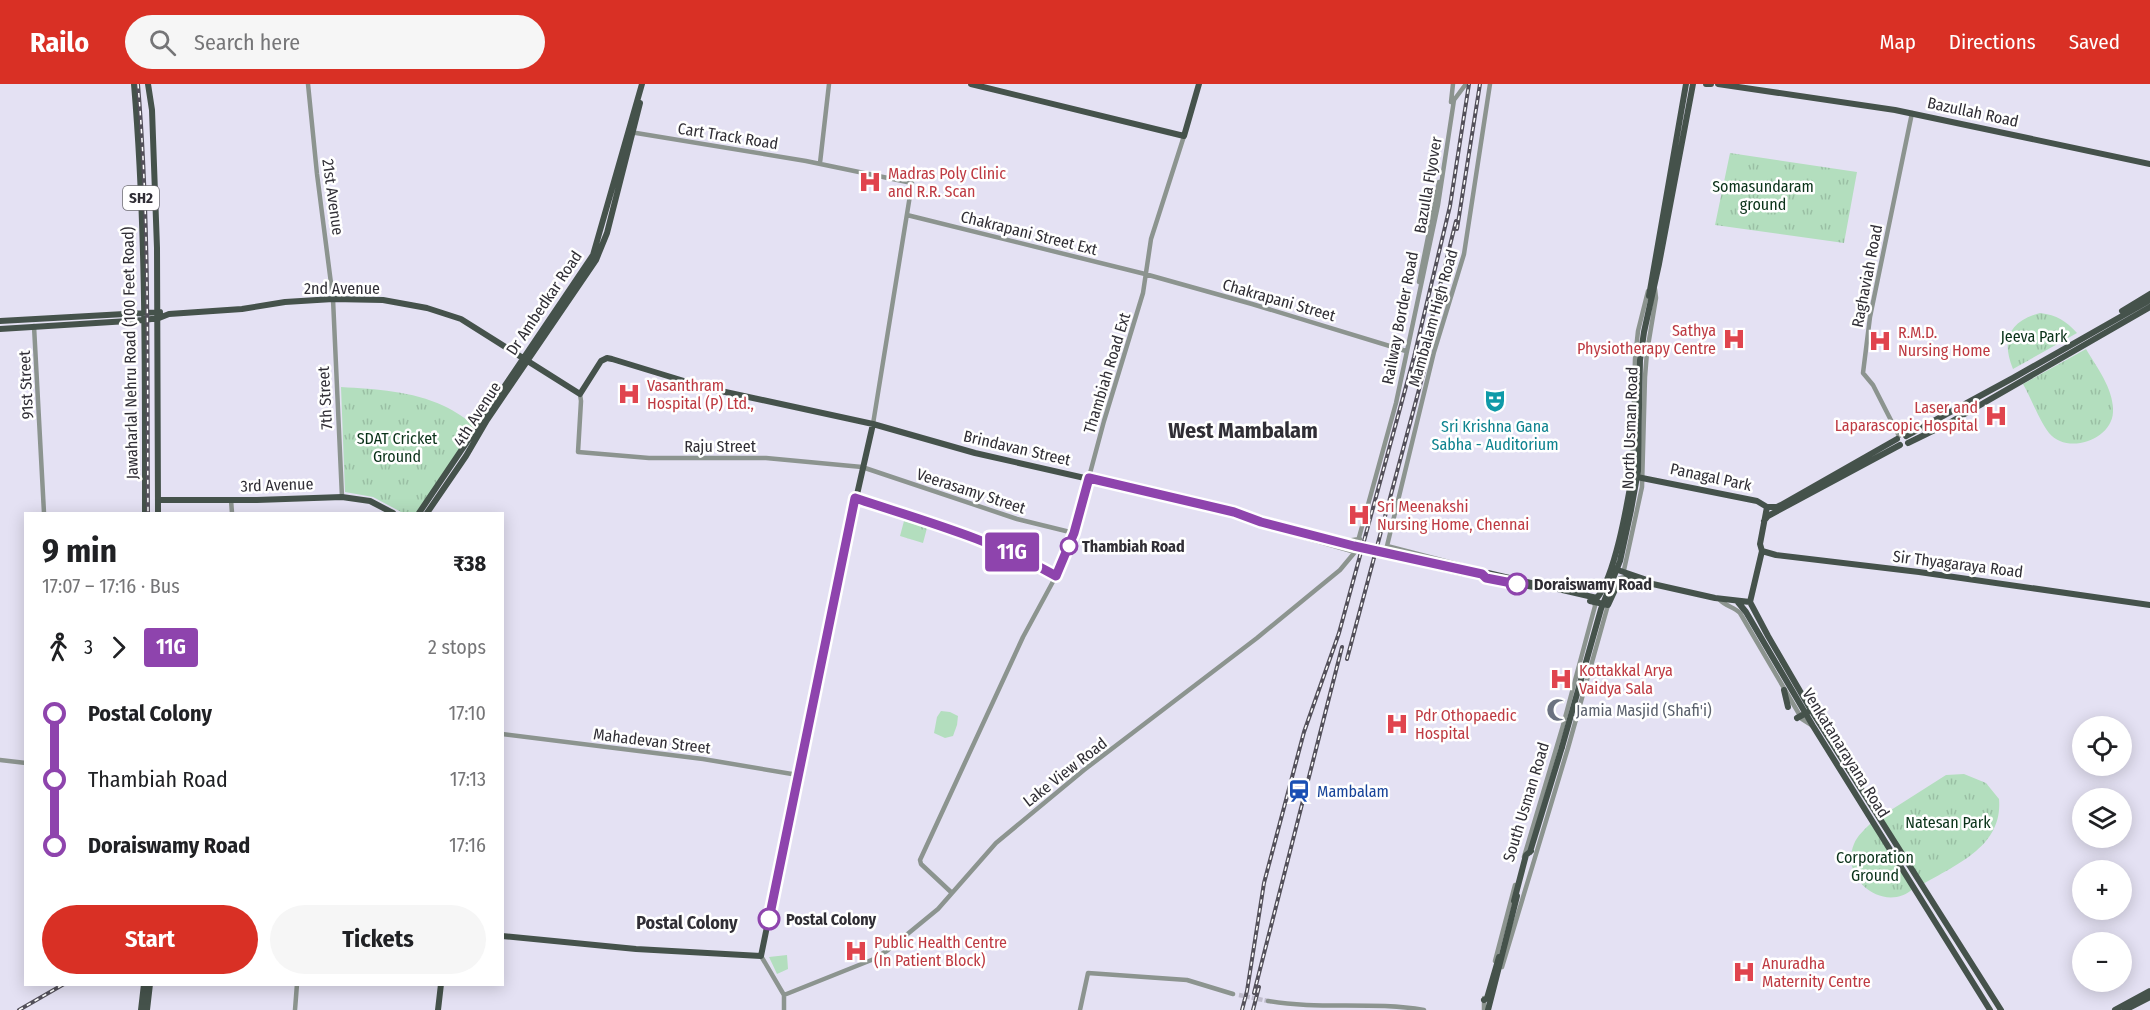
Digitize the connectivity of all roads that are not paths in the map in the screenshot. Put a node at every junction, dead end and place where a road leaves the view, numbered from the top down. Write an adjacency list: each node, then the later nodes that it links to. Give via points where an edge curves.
1 (134, 84): 28 (main road, Jawaharlal Nehru Road (100 Feet Road) / SH2)
2 (148, 84): 27 (main road, SH2)
3 (309, 84): 24 (street, 21st Avenue)
4 (644, 84): 15 (main road, Dr Ambedkar Road)
5 (829, 84): 17 (street)
6 (971, 84): 16 (main road)
7 (1199, 84): 16 (main road)
8 (1454, 84): 22 (street, Railway Border Road)
9 (1466, 84): 22 (street, Bazulla Flyover, via 1454,99)
10 (1490, 84): 58 (street, Mambalam High Road, via 1464,254 1434,352)
11 (1686, 84): 21 (main road, North Usman Road)
12 (1693, 84): 21 (main road, North Usman Road)
13 (1718, 84): 14 (main road, Bazullah Road)
14 (1912, 113): 18 (main road, Bazullah Road); 37 (street, Raghaviah Road, via 1870,317 1863,373 1874,385)
15 (630, 132): 17 (street, Cart Track Road); 34 (main road, Dr Ambedkar Road, via 593,255)
16 (1184, 136): 20 (street, Thambiah Road Ext, via 1151,239)
17 (820, 163): 19 (street, Cart Track Road, via 912,183)
18 (2150, 164)
19 (907, 214): 20 (street, Chakrapani Street Ext); 36 (street)
20 (1145, 274): 33 (street, Chakrapani Street); 41 (street, Thambiah Road Ext, via 1143,293)
21 (1652, 285): 39 (street, North Usman Road, via 1645,298 1635,359); 40 (street, North Usman Road, via 1656,298 1646,369); 77 (main road, North Usman Road, bridge, via 1640,360 1638,471 1633,502 1620,561 1600,609)
22 (1420, 291): 33 (street, Railway Border Road)
23 (2150, 294): 32 (main road)
24 (333, 299): 27 (main road, 2nd Avenue); 34 (main road, 2nd Avenue, via 384,300 427,308 461,320); 42 (street, 7th Street)
25 (2150, 300): 32 (main road)
26 (2150, 309): 32 (main road)
27 (159, 315): 28 (main road); 43 (main road, Jawaharlal Nehru Road (100 Feet Road) / SH2)
28 (144, 316): 29 (main road); 30 (main road); 47 (main road, Jawaharlal Nehru Road (100 Feet Road) / SH2)
29 (0, 321)
30 (34, 326): 31 (main road); 46 (street, 91st Street)
31 (0, 329)
32 (2085, 340): 37 (main road)
33 (1406, 351): 57 (street, Railway Border Road, via 1396,404)
34 (525, 360): 35 (main road, 2nd Avenue); 51 (main road, Dr Ambedkar Road); 52 (main road, 4th Avenue)
35 (580, 394): 36 (main road, Brindavan Street, via 607,358 707,388); 38 (street, Raju Street, via 578,452 649,458 766,458)
36 (873, 424): 38 (main road); 41 (main road, Brindavan Street, via 975,453)
37 (1902, 440): 45 (main road, via 1777,507); 53 (main road)
38 (862, 467): 56 (street, Veerasamy Street, via 1017,519); 80 (main road)
39 (1632, 476): 40 (main road, Panagal Park); 61 (main road)
40 (1643, 477): 45 (main road, Panagal Park, via 1757,501); 63 (street, North Usman Road)
41 (1089, 478): 54 (main road, Brindavan Street); 56 (street)
42 (342, 497): 44 (main road, 3rd Avenue); 50 (main road, 3rd Avenue, via 370,501)
43 (158, 500): 44 (main road, 3rd Avenue); 48 (main road, Jawaharlal Nehru Road (100 Feet Road) / SH2)
44 (231, 500): 49 (street)
45 (1767, 507): 53 (main road, Panagal Park)
46 (44, 512)
47 (145, 512)
48 (158, 512)
49 (232, 512)
50 (391, 512)
51 (420, 512)
52 (428, 512)
53 (1764, 521): 59 (main road, Panagal Park)
54 (1261, 522): 55 (main road, Brindavan Street); 57 (street, via 1270,520 1346,541); 60 (street)
55 (1269, 524)
56 (1074, 533): 83 (street, via 920,862)
57 (1359, 539): 60 (street, Railway Border Road)
58 (1387, 546): 64 (street, via 1464,566); 64 (street, Mambalam High Road, via 1384,556 1462,574)
59 (1762, 551): 70 (main road, Panagal Park); 71 (main road, Sir Thyagaraya Road)
60 (1355, 552): 83 (street, Lake View Road, via 1340,570 1257,638 1084,770 996,843)
61 (1611, 568): 63 (main road); 65 (main road, via 1598,598)
62 (1459, 570): 64 (main road)
63 (1624, 570): 66 (main road)
64 (1466, 571): 65 (main road)
65 (1482, 574): 68 (main road)
66 (1656, 584): 67 (main road); 72 (main road, via 1620,579)
67 (1719, 599): 69 (main road); 73 (street, via 1740,614)
68 (1594, 602): 72 (main road); 94 (street, South Usman Road)
69 (1737, 602): 70 (main road); 75 (main road, Venkatanarayana Road)
70 (1750, 602): 75 (main road, Venkatanarayana Road)
71 (2150, 604)
72 (1608, 605): 81 (street, South Usman Road)
73 (1784, 690): 74 (main road); 75 (street)
74 (1788, 707)
75 (1803, 715): 104 (main road, Venkatanarayana Road); 105 (main road, Venkatanarayana Road, via 1878,817)
76 (504, 734): 80 (street, Mahadevan Street)
77 (1565, 737): 81 (main road, via 1567,744); 82 (main road, bridge)
78 (0, 760): 79 (street)
79 (24, 763)
80 (798, 775): 85 (main road)
81 (1544, 824): 103 (street, South Usman Road)
82 (1531, 851): 94 (main road, bridge, via 1526,855); 103 (main road, bridge)
83 (952, 892): 91 (street, Lake View Road, via 929,916 874,959)
84 (504, 936): 85 (main road)
85 (761, 956): 91 (street)
86 (144, 986): 96 (main road)
87 (150, 986): 97 (main road)
88 (297, 986): 98 (street)
89 (441, 986): 99 (main road)
90 (2150, 991): 106 (main road)
91 (784, 995): 100 (street)
92 (1236, 995): 101 (street, via 1187,980 1088,973)
93 (2150, 997): 107 (main road)
94 (1484, 1000): 103 (street, South Usman Road)
95 (1268, 1001): 102 (street, via 1296,1006 1373,1004)
96 (141, 1010)
97 (147, 1010)
98 (295, 1010)
99 (438, 1010)
100 (784, 1010)
101 (1080, 1010)
102 (1424, 1010)
103 (1488, 1010)
104 (1989, 1010)
105 (2001, 1010)
106 (2115, 1010)
107 (2125, 1010)

